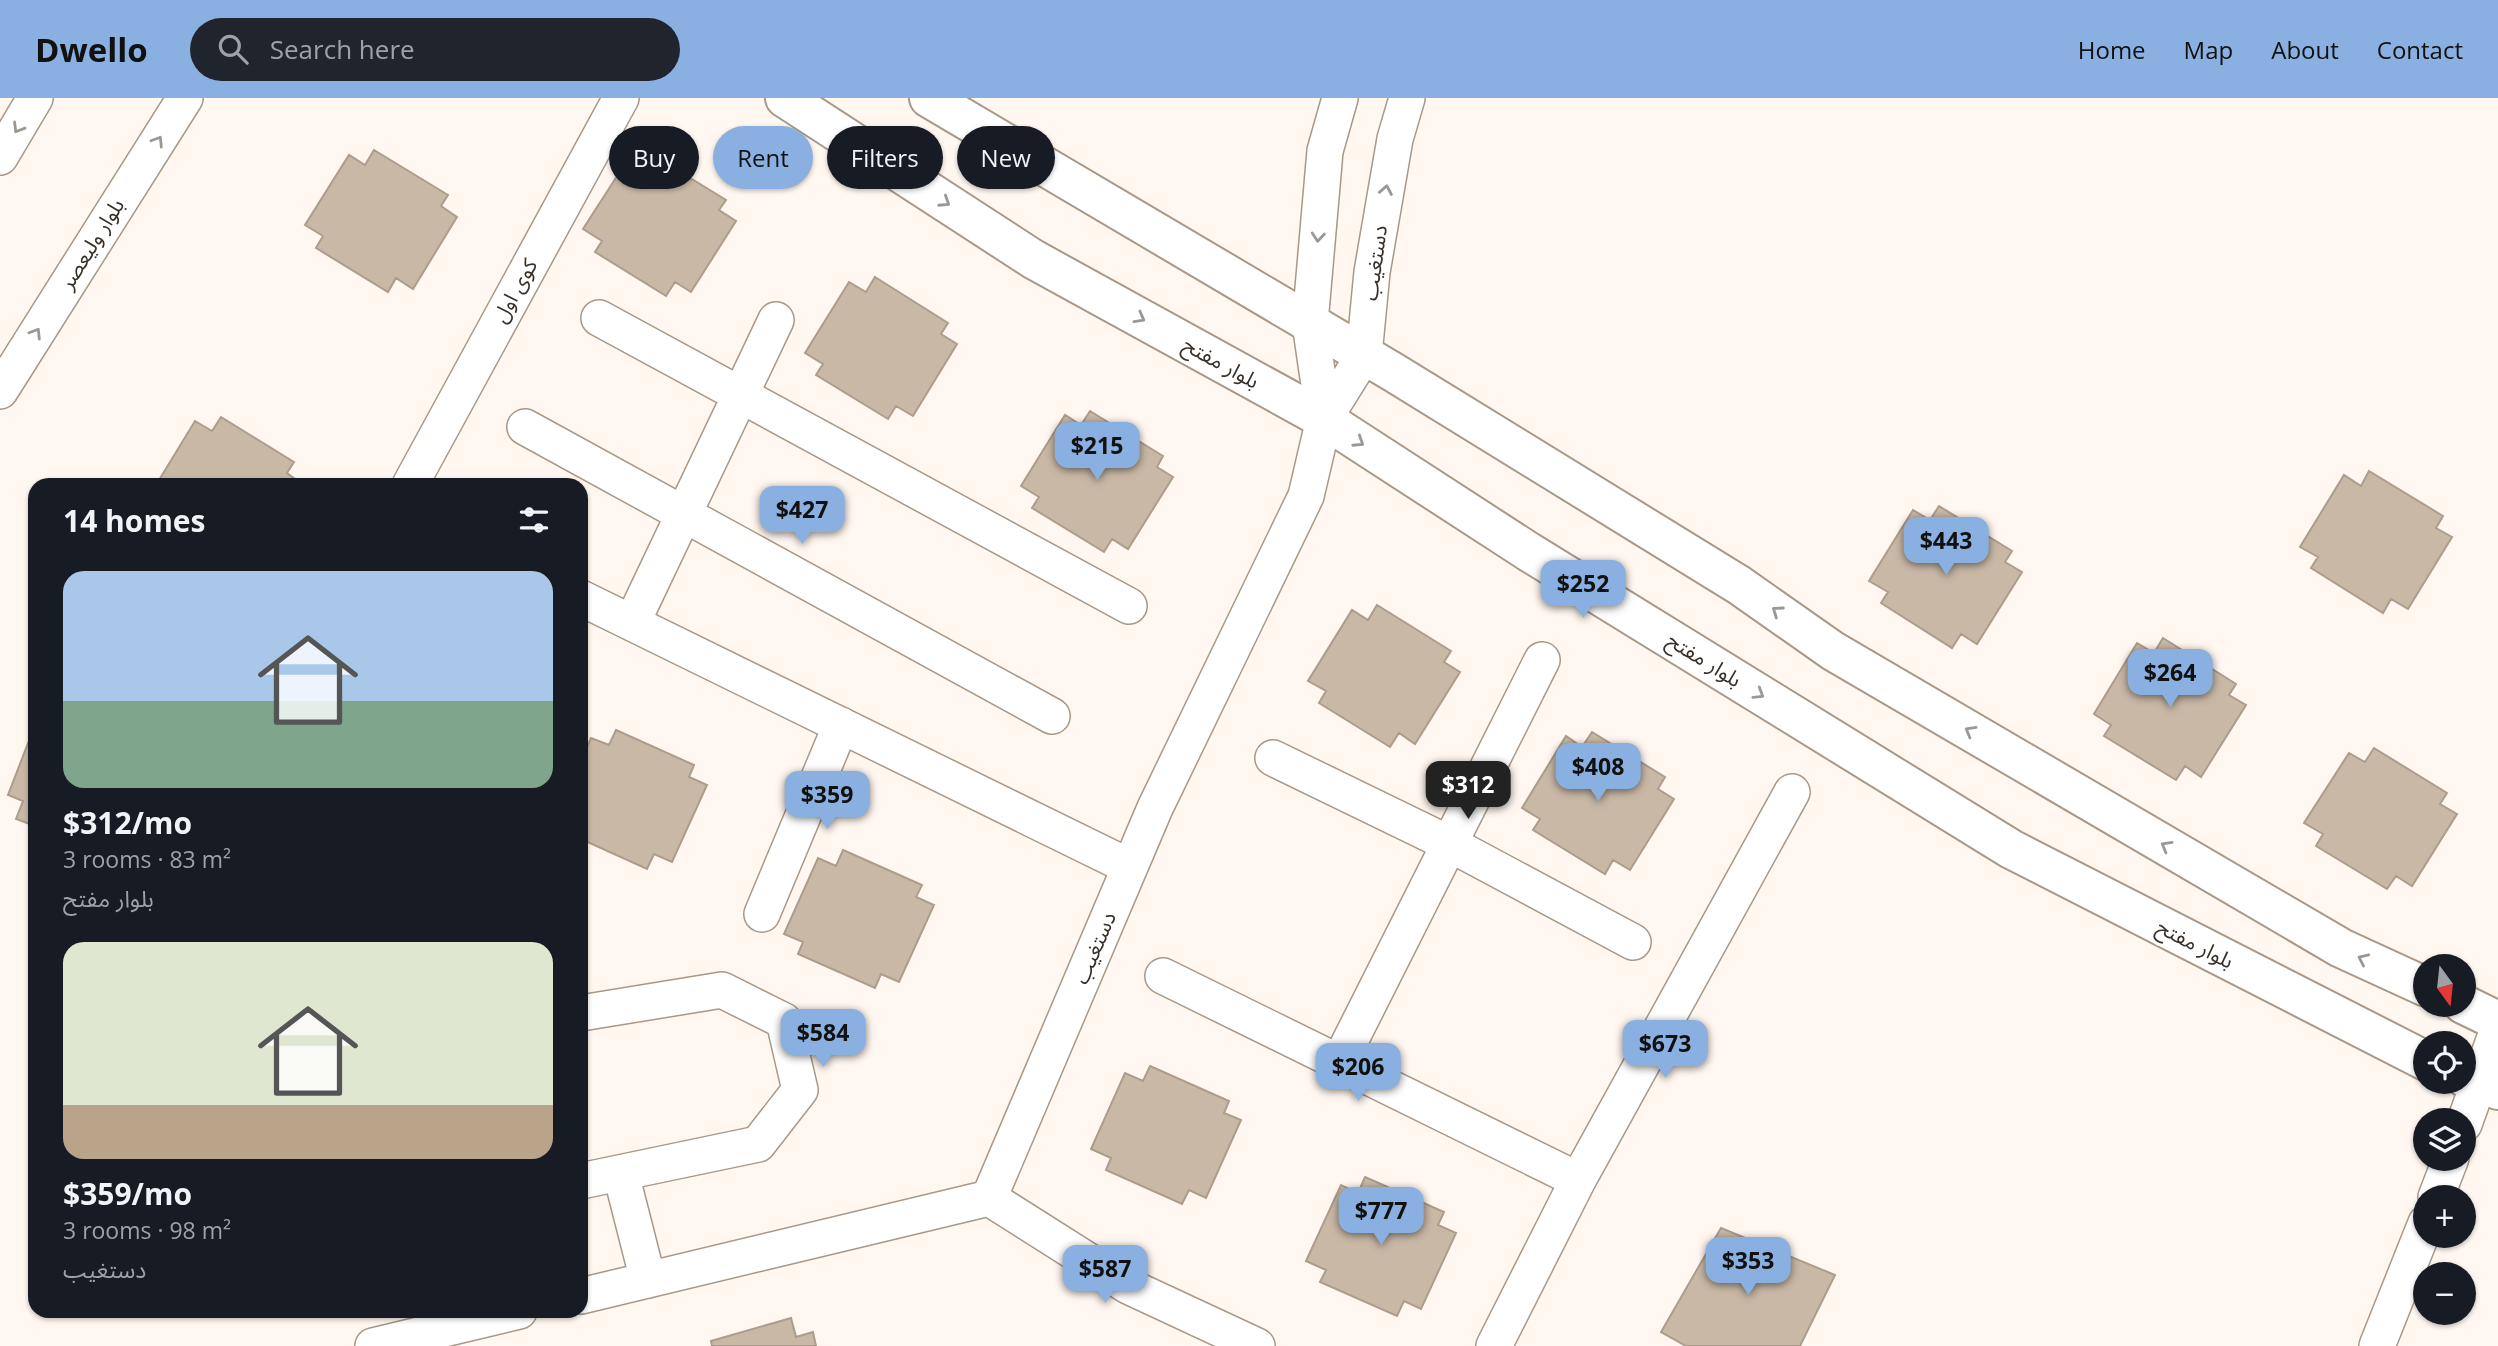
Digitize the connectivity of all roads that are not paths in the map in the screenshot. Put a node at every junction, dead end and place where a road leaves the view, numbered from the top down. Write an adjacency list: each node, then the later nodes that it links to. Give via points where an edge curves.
1 (35, 98): 8 (street, one-way to 8)
2 (185, 98): 13 (street, بلوار ولیعصر, one-way to 2)
3 (621, 98): 17 (street, کوی اول)
4 (785, 98): 15 (street, بلوار مفتح, one-way to 15, via 1033,259)
5 (929, 98): 11 (street)
6 (1340, 98): 11 (street, دستغیب, one-way to 11, via 1325,151)
7 (1407, 98): 12 (street, دستغیب, one-way to 7, via 1372,272 1395,139)
8 (0, 158)
9 (599, 318): 14 (street)
10 (776, 320): 14 (street)
11 (1310, 323): 12 (street); 15 (street, دستغیب)
12 (1364, 355): 15 (street, دستغیب); 32 (street, one-way to 12, via 2341,948 1833,651 1739,585)
13 (0, 391)
14 (739, 397): 18 (street); 20 (street)
15 (1324, 419): 28 (street, دستغیب, via 1306,496); 37 (street, بلوار مفتح, one-way to 37, via 1541,559 2011,849)
16 (525, 426): 18 (street)
17 (414, 478)
18 (684, 513): 21 (street); 23 (street)
19 (588, 601): 21 (street)
20 (1129, 607)
21 (632, 623): 24 (street)
22 (1542, 660): 27 (street)
23 (1052, 716)
24 (841, 726): 28 (street); 29 (street)
25 (1273, 758): 27 (street)
26 (1792, 792): 43 (street)
27 (1450, 844): 30 (street); 38 (street)
28 (1130, 867): 44 (street, دستغیب)
29 (762, 914)
30 (1633, 942)
31 (1163, 976): 38 (street)
32 (2413, 981)
33 (2476, 1010): 35 (street)
34 (588, 1012): 41 (street, via 722,990 784,1021 800,1090 758,1144)
35 (2498, 1021)
36 (2498, 1029): 39 (street)
37 (2413, 1054)
38 (1339, 1063): 43 (street)
39 (2481, 1084): 40 (street)
40 (2471, 1108)
41 (621, 1174): 42 (street); 46 (street)
42 (588, 1180)
43 (1578, 1180): 51 (street)
44 (989, 1198): 46 (street); 49 (street, via 1128,1286)
45 (2416, 1248): 52 (street)
46 (648, 1280): 47 (street)
47 (588, 1294)
48 (490, 1318): 50 (street)
49 (1241, 1343)
50 (373, 1346)
51 (1494, 1346)
52 (2378, 1346)

